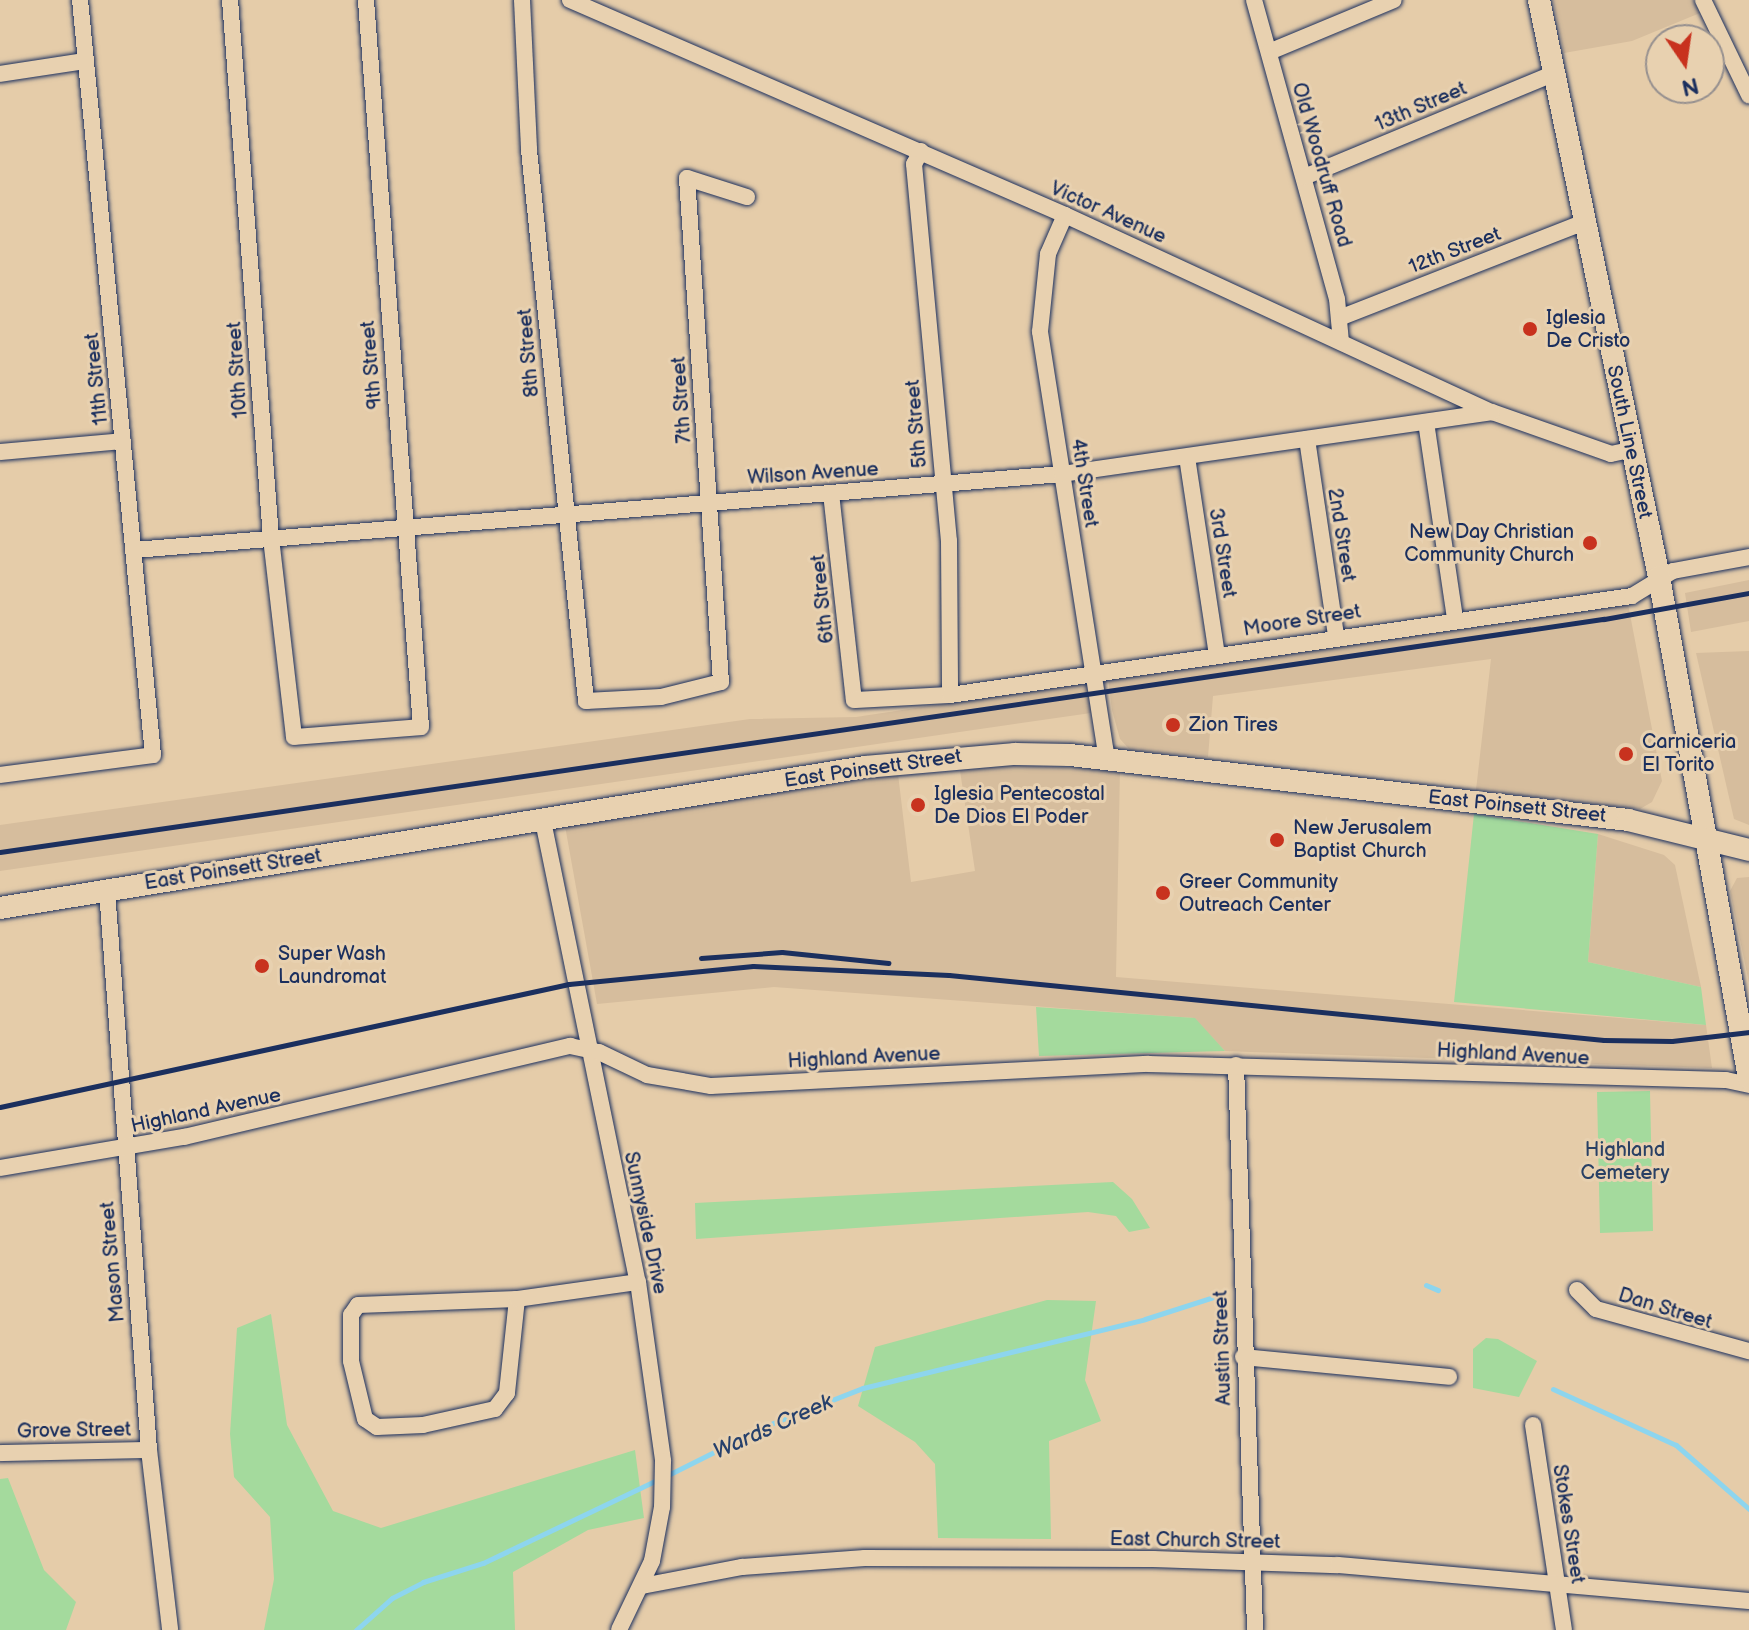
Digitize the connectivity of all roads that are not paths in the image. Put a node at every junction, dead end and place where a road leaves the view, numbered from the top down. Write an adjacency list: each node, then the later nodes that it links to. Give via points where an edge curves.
1 (80, 0): 11 (street, 11th Street)
2 (230, 0): 36 (street, 10th Street)
3 (366, 0): 35 (street, 9th Street)
4 (522, 0): 34 (street, 8th Street, via 524,96)
5 (570, 0): 16 (street, Victor Avenue)
6 (1254, 0): 10 (street, Old Woodruff Road)
7 (1394, 0): 10 (street)
8 (1539, 0): 14 (main road, South Line Street)
9 (1703, 0): 12 (street)
10 (1269, 52): 17 (street, Old Woodruff Road)
11 (85, 61): 13 (street); 26 (street, 11th Street)
12 (1743, 70): 15 (street)
13 (0, 74)
14 (1553, 74): 17 (street, 13th Street); 20 (main road, South Line Street)
15 (1749, 95)
16 (921, 151): 19 (street, Victor Avenue); 31 (street, 5th Street, via 914,164)
17 (1304, 177): 21 (street, Old Woodruff Road)
18 (747, 197): 33 (street, 7th Street, via 687,178)
19 (1065, 215): 22 (street, Victor Avenue); 30 (street, 4th Street, via 1048,254 1040,306)
20 (1582, 223): 21 (street, 12th Street); 27 (main road, South Line Street)
21 (1342, 317): 22 (street, Old Woodruff Road)
22 (1341, 342): 23 (street, Victor Avenue)
23 (1492, 412): 24 (street, Wilson Avenue); 27 (street, Victor Avenue, via 1611,454)
24 (1426, 422): 25 (street, Wilson Avenue); 40 (street)
25 (1307, 439): 29 (street, Wilson Avenue); 41 (street, 2nd Street)
26 (123, 441): 28 (street); 37 (street, 11th Street)
27 (1630, 450): 39 (main road, South Line Street)
28 (0, 452)
29 (1187, 457): 30 (street, Wilson Avenue); 42 (street, 3rd Street)
30 (1062, 474): 31 (street, Wilson Avenue); 43 (street, 4th Street)
31 (943, 484): 32 (street, Wilson Avenue); 44 (street, 5th Street, via 951,592)
32 (831, 493): 33 (street, Wilson Avenue); 45 (street, 6th Street)
33 (708, 503): 34 (street, Wilson Avenue); 46 (street, 7th Street, via 721,682 661,697)
34 (563, 514): 35 (street, Wilson Avenue); 46 (street, 8th Street)
35 (406, 528): 36 (street, Wilson Avenue); 47 (street, 9th Street, via 421,727)
36 (271, 538): 37 (street, Wilson Avenue); 47 (street, 10th Street)
37 (134, 550): 49 (street, 11th Street, via 153,755)
38 (1749, 557): 39 (street, Moore Street)
39 (1659, 577): 40 (street, Moore Street, via 1632,596); 51 (main road, South Line Street)
40 (1455, 619): 41 (street, Moore Street)
41 (1336, 636): 42 (street, Moore Street)
42 (1217, 655): 43 (street, Moore Street)
43 (1095, 673): 44 (street, Moore Street); 48 (street, 4th Street)
44 (950, 695): 45 (street, Moore Street)
45 (854, 700)
46 (586, 701)
47 (294, 737)
48 (1107, 760): 50 (main road, East Poinsett Street, via 1015,754 915,760); 51 (main road, East Poinsett Street, via 1628,820)
49 (0, 775)
50 (543, 821): 53 (main road, East Poinsett Street); 55 (street, Sunnyside Drive)
51 (1706, 838): 52 (main road, East Poinsett Street); 57 (main road, South Line Street)
52 (1749, 850)
53 (107, 891): 54 (main road, East Poinsett Street); 59 (street, Mason Street)
54 (0, 908)
55 (589, 1049): 56 (street, Highland Avenue, via 647,1075 711,1086 1133,1065); 59 (street, Highland Avenue, via 551,1047 303,1111); 61 (street, Sunnyside Drive)
56 (1236, 1065): 58 (street, Highland Avenue, via 1609,1081 1726,1080); 65 (street, Austin Street)
57 (1749, 1078)
58 (1749, 1085)
59 (124, 1149): 60 (street, Highland Avenue); 68 (street, Mason Street)
60 (0, 1168)
61 (638, 1282): 63 (street); 72 (street, Sunnyside Drive, via 664,1480 659,1534)
62 (1577, 1290): 64 (street, Dan Street, via 1590,1306 1632,1322)
63 (517, 1299): 63 (street, via 358,1305 351,1315 351,1361 365,1419 377,1427 423,1425 495,1409 507,1393)
64 (1749, 1351)
65 (1243, 1357): 66 (street); 70 (street, Austin Street)
66 (1449, 1377)
67 (1533, 1425): 71 (street, Stokes Street)
68 (149, 1450): 69 (street, Grove Street); 74 (street, Mason Street)
69 (0, 1453)
70 (1252, 1561): 71 (street, East Church Street); 72 (street, East Church Street, via 865,1558 742,1567); 76 (street, Austin Street)
71 (1556, 1583): 73 (street, East Church Street); 77 (street, Stokes Street)
72 (642, 1586): 75 (street, Sunnyside Drive)
73 (1749, 1601)
74 (170, 1630)
75 (619, 1630)
76 (1255, 1630)
77 (1564, 1630)

